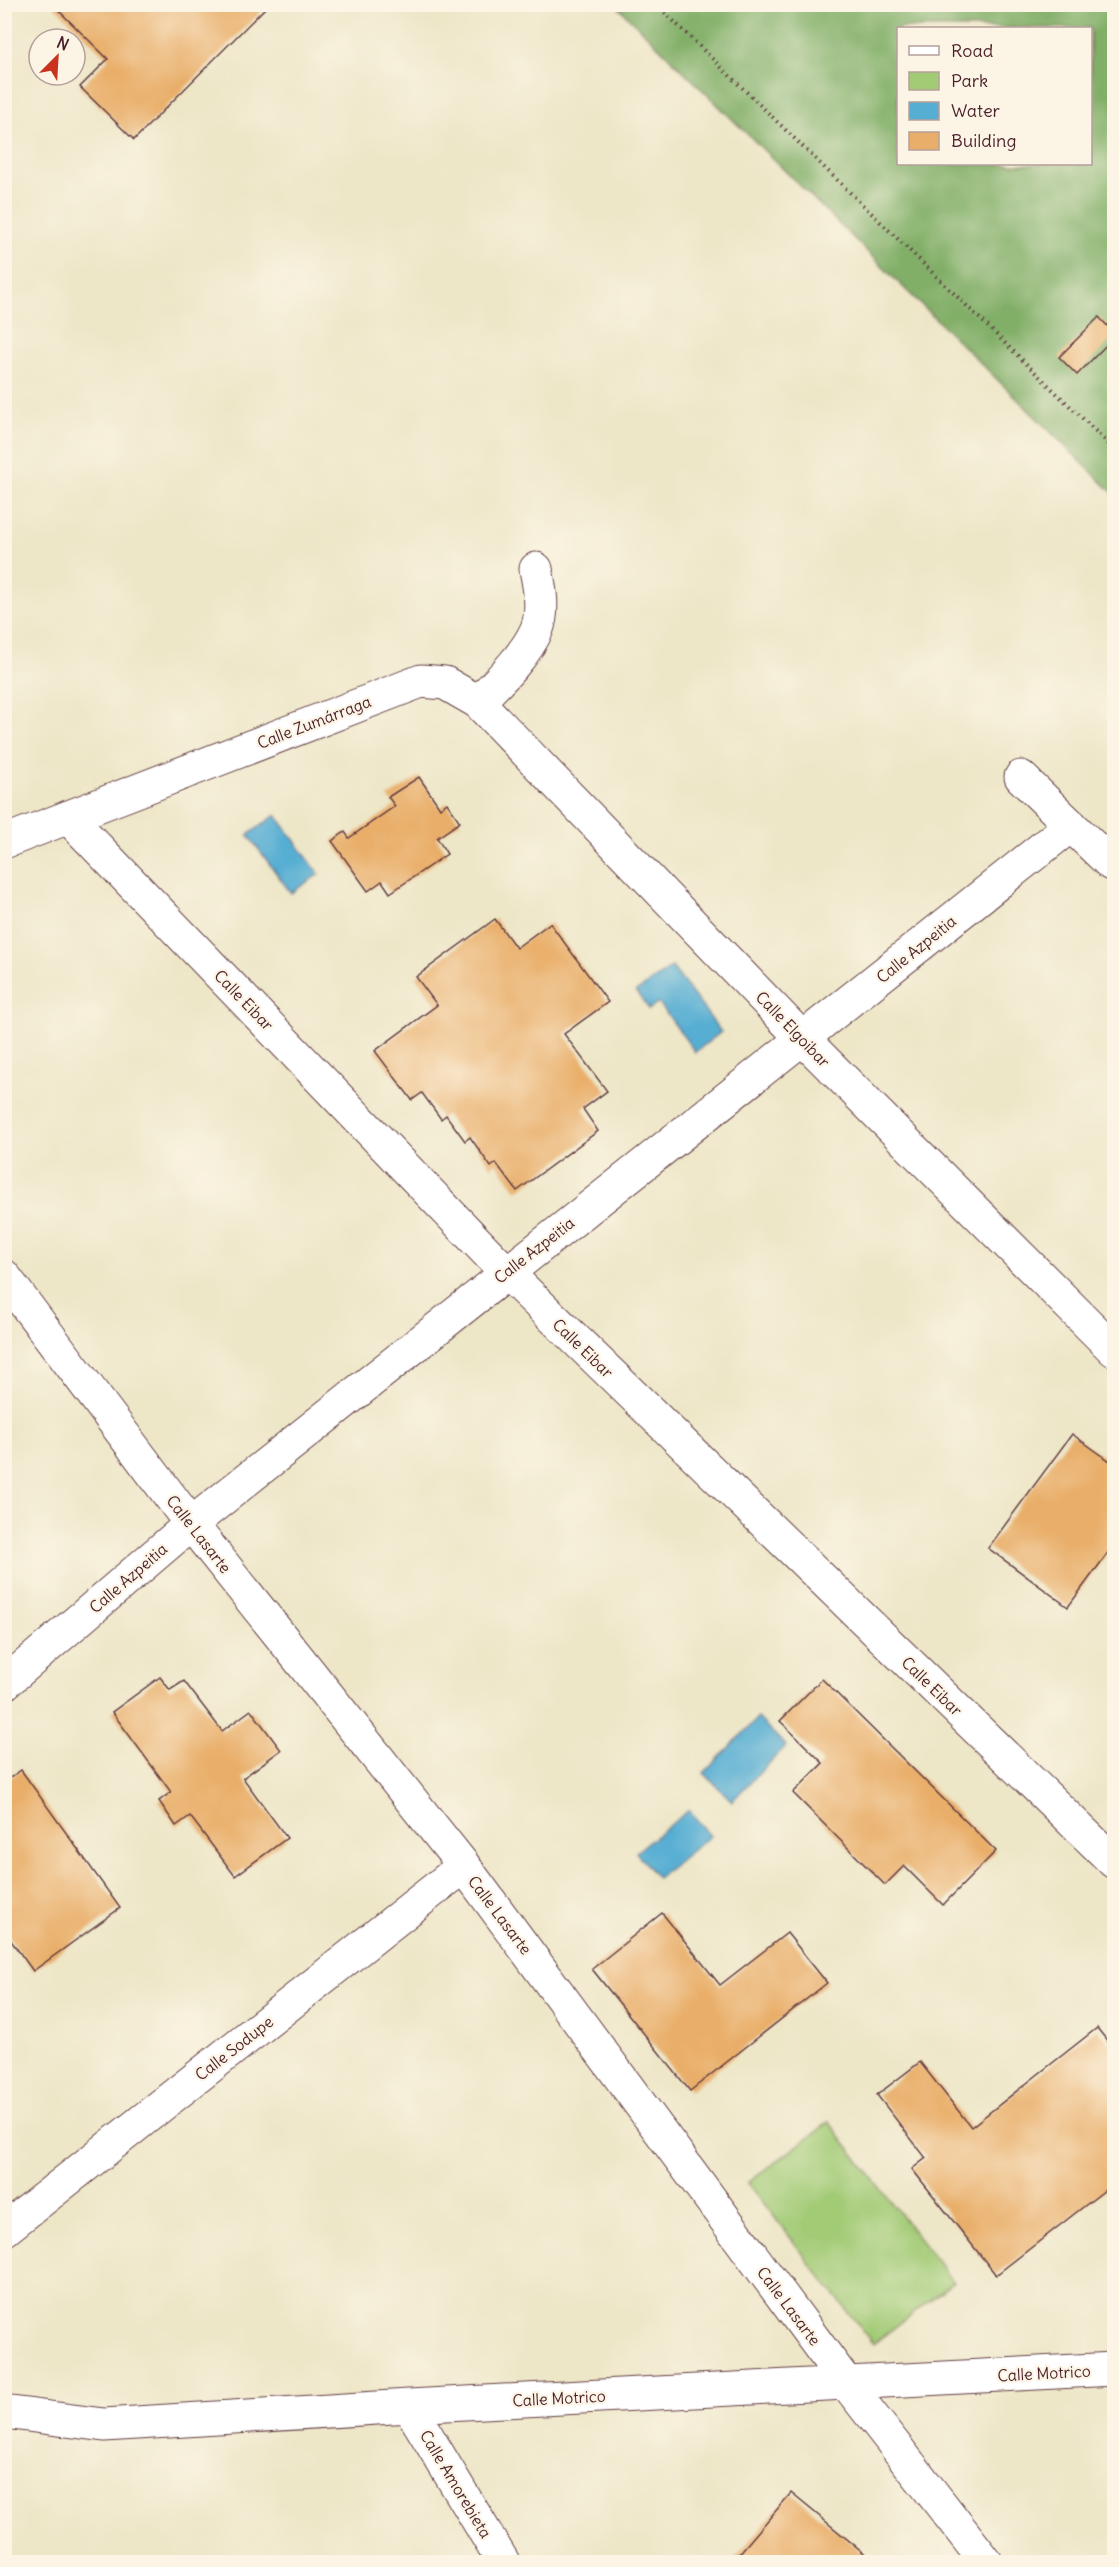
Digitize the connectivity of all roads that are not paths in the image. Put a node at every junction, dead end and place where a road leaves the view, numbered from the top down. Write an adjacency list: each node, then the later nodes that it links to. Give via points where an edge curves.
1 (536, 569): 2 (street, via 542,599 537,629 510,669)
2 (478, 702): 4 (street, Calle Zumárraga, via 445,682 421,681); 8 (street, Calle Elgoibar)
3 (1021, 777): 5 (street)
4 (68, 818): 6 (street, Calle Zumárraga); 9 (street, Calle Eibar)
5 (1071, 825): 7 (street); 8 (street, Calle Azpeitia)
6 (4, 842)
7 (1111, 864)
8 (803, 1039): 9 (street, Calle Azpeitia); 11 (street, Calle Elgoibar)
9 (506, 1272): 12 (street, Calle Azpeitia); 14 (street, Calle Eibar)
10 (4, 1276): 12 (street, Calle Lasarte)
11 (1114, 1350)
12 (191, 1524): 13 (street, Calle Azpeitia); 15 (street, Calle Lasarte)
13 (4, 1684)
14 (1114, 1862)
15 (464, 1866): 16 (street, Calle Sodupe); 18 (street, Calle Lasarte)
16 (4, 2230)
17 (1114, 2369): 18 (street, Calle Motrico)
18 (847, 2384): 19 (street, Calle Motrico); 22 (street, Calle Lasarte)
19 (409, 2406): 20 (street, Calle Motrico, via 104,2425); 21 (street, Calle Amorebieta)
20 (4, 2412)
21 (503, 2562)
22 (986, 2562)

